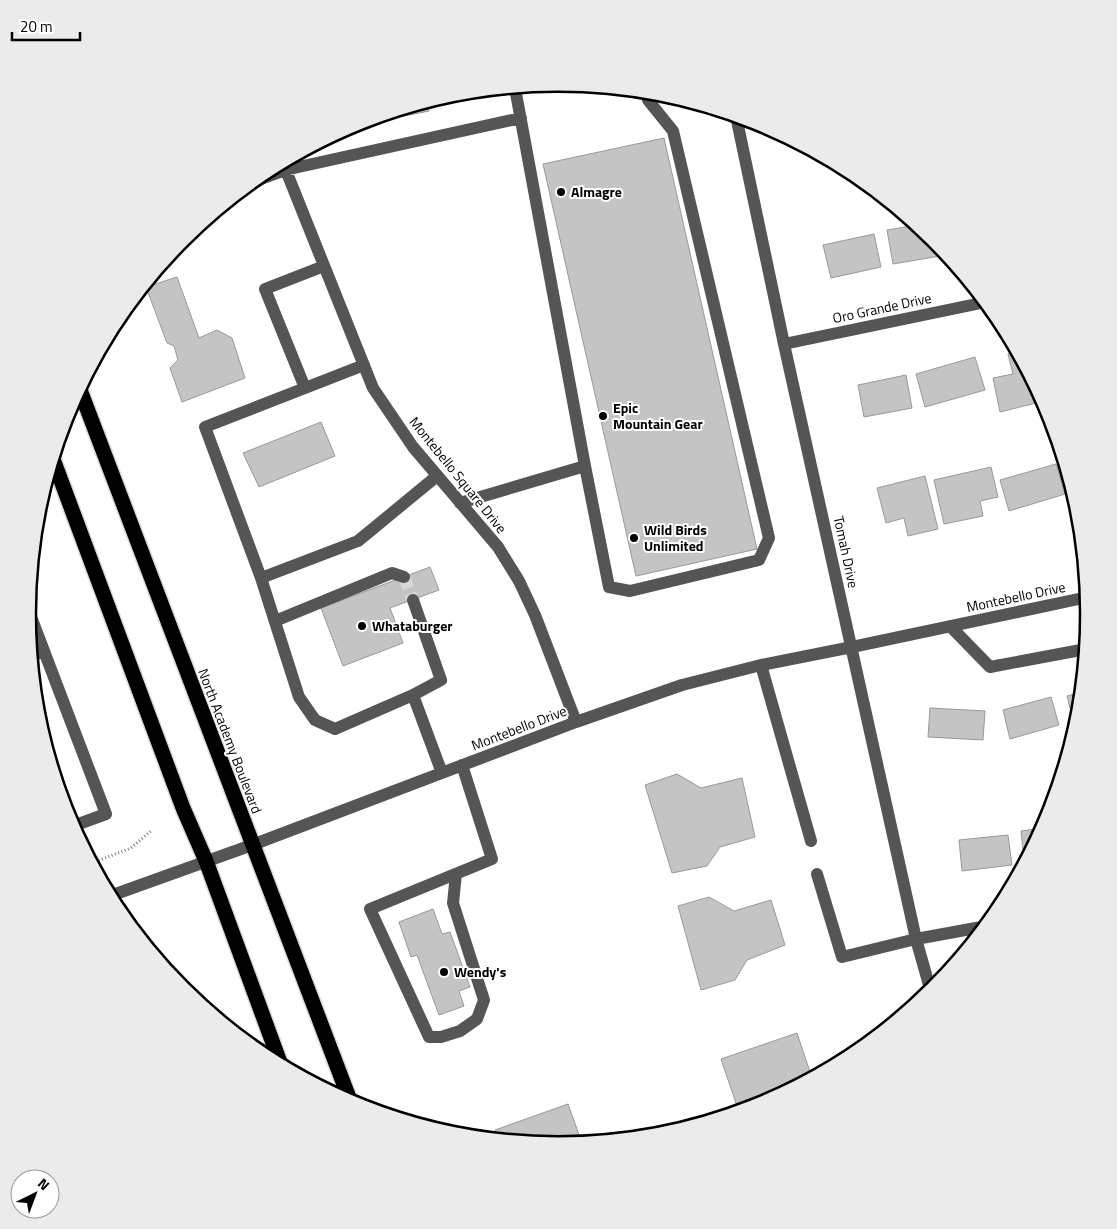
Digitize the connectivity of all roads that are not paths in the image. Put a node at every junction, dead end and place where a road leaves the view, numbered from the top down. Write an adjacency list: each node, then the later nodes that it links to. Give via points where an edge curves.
1 (516, 94): 3 (street)
2 (648, 100): 13 (street, via 673,131 769,538 759,560 630,591 609,587)
3 (522, 118): 5 (street); 13 (street)
4 (738, 124): 9 (street, Tomah Drive)
5 (294, 164)
6 (285, 169): 7 (street, Montebello Square Drive)
7 (324, 266): 10 (street, Montebello Square Drive); 11 (street, via 264,289)
8 (978, 304): 9 (street, Oro Grande Drive)
9 (784, 344): 24 (street, Tomah Drive)
10 (364, 365): 11 (street); 15 (street, Montebello Square Drive, via 373,388 392,418 412,448)
11 (305, 388): 18 (street, via 205,428)
12 (83, 399): 35 (highway, North Academy Boulevard)
13 (585, 466): 16 (street)
14 (57, 470): 36 (highway)
15 (437, 476): 16 (street, Montebello Square Drive); 18 (street, via 358,541)
16 (460, 503): 30 (street, Montebello Square Drive, via 498,547 519,581)
17 (404, 577): 21 (street, via 392,573)
18 (261, 578): 21 (street)
19 (1081, 599): 22 (street, Montebello Drive)
20 (412, 600): 29 (street, via 441,680)
21 (275, 621): 29 (street, via 299,697 315,720 335,729)
22 (950, 626): 24 (street, Montebello Drive); 25 (street, Montebello Drive, via 990,667)
23 (36, 632): 26 (street)
24 (852, 647): 28 (street, Montebello Drive); 41 (street, Tomah Drive)
25 (1080, 650)
26 (44, 652): 27 (street); 33 (street, via 106,814)
27 (38, 654)
28 (761, 665): 30 (street, Montebello Drive, via 682,685); 34 (street)
29 (413, 695): 32 (street)
30 (576, 722): 31 (street, Montebello Drive)
31 (462, 765): 32 (street, Montebello Drive); 37 (street, via 492,859)
32 (442, 773): 35 (street, Montebello Drive)
33 (80, 823)
34 (811, 841)
35 (252, 845): 36 (street, Montebello Drive); 44 (highway, North Academy Boulevard)
36 (206, 861): 39 (street, Montebello Drive); 43 (highway)
37 (456, 874): 37 (street, via 370,909 429,1037 460,1031 477,1019 484,1000 453,903)
38 (817, 874): 41 (street, via 842,957)
39 (117, 893)
40 (976, 928): 41 (street)
41 (916, 940): 42 (street, Tomah Drive)
42 (929, 983)
43 (277, 1055)
44 (347, 1091)

